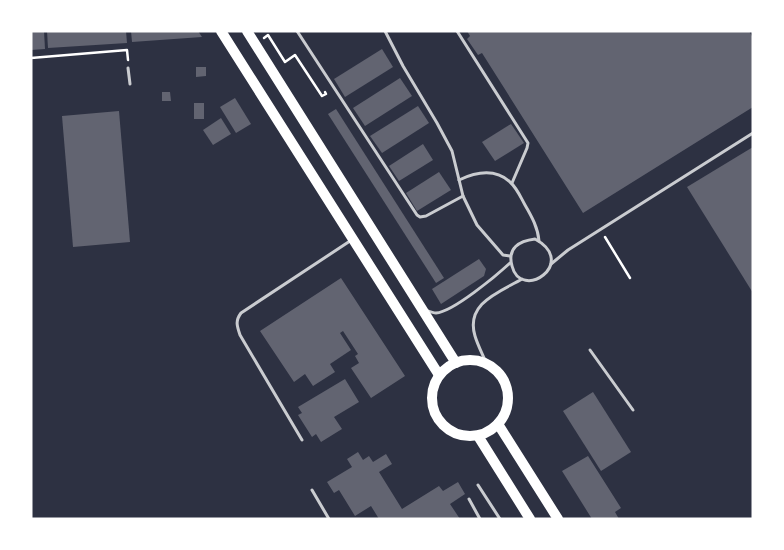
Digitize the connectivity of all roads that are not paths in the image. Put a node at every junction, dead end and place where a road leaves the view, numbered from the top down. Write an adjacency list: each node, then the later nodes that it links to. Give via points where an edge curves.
1 (221, 31): 12 (main road)
2 (246, 31): 18 (main road)
3 (297, 31): 11 (lane, via 416,215 426,216)
4 (385, 31): 9 (lane, via 452,151)
5 (457, 31): 10 (lane, via 528,143)
6 (128, 68): 7 (lane)
7 (130, 84)
8 (753, 133): 16 (lane)
9 (459, 180): 10 (lane, via 485,172 502,176); 11 (lane)
10 (512, 183): 13 (lane, via 533,218)
11 (464, 196): 14 (lane, via 477,225 503,255)
12 (353, 239): 22 (main road); 26 (lane, via 238,317 240,335)
13 (539, 241): 14 (lane, via 519,243); 16 (lane, via 549,250)
14 (510, 256): 15 (lane)
15 (511, 263): 17 (lane, via 514,273); 18 (lane, via 491,281 449,308 436,313)
16 (551, 264): 17 (lane, via 539,279)
17 (522, 279): 21 (lane, via 482,302 477,309 474,335)
18 (423, 310): 20 (main road)
19 (590, 350): 23 (lane)
20 (456, 363): 21 (main road, via 466,360); 22 (main road)
21 (487, 365): 24 (main road, via 500,375 506,386 507,407)
22 (439, 375): 25 (main road, via 431,397 437,419 455,434)
23 (633, 410)
24 (498, 424): 25 (main road); 34 (main road)
25 (478, 436): 33 (main road)
26 (302, 440)
27 (478, 485): 32 (lane)
28 (312, 490): 30 (lane)
29 (468, 500): 31 (lane)
30 (329, 519)
31 (480, 519)
32 (500, 519)
33 (530, 519)
34 (558, 519)

